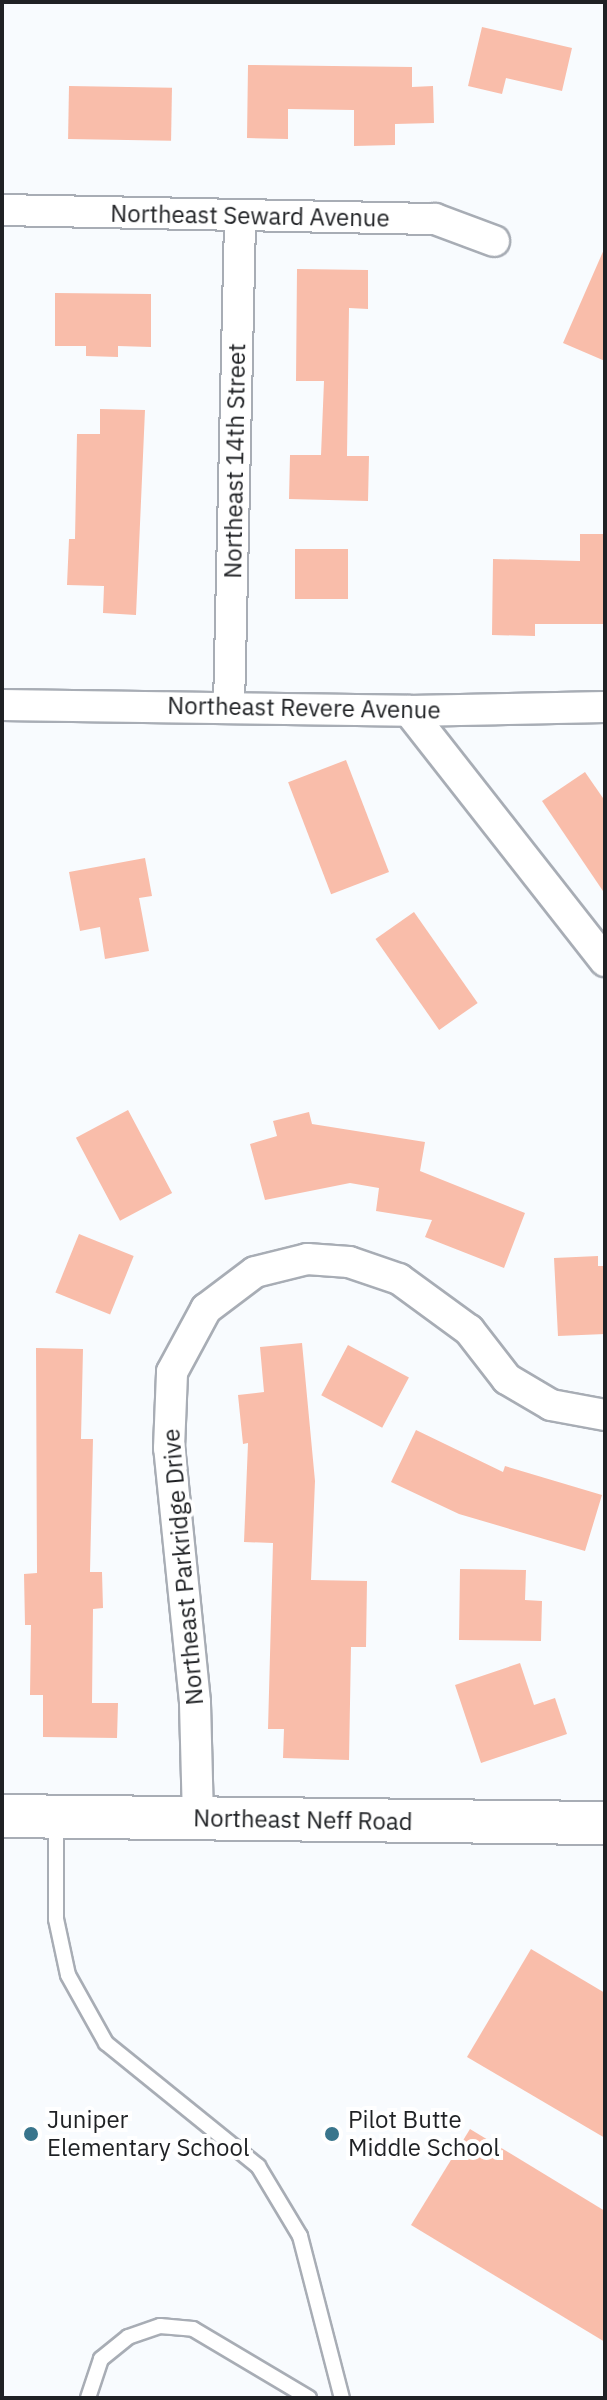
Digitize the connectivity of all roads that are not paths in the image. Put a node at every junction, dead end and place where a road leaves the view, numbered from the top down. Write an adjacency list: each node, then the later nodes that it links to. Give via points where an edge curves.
1 (2, 210): 2 (street, Northeast Seward Avenue)
2 (240, 216): 3 (street, Northeast Seward Avenue, via 435,219); 5 (street, Northeast 14th Street)
3 (494, 241)
4 (2, 705): 5 (street, Northeast Revere Avenue)
5 (229, 707): 7 (street, Northeast Revere Avenue)
6 (605, 707): 7 (street, Northeast Revere Avenue)
7 (409, 711): 8 (street)
8 (605, 961)
9 (605, 1415): 12 (street, Northeast Parkridge Drive, via 551,1405 518,1385 469,1330 399,1279 349,1262 307,1259 255,1272 206,1309 172,1372 169,1448 195,1702)
10 (2, 1816): 11 (main road, Northeast Neff Road)
11 (56, 1817): 12 (main road, Northeast Neff Road); 16 (lane, via 56,1919 68,1975 106,2043 258,2166 300,2236)
12 (198, 1818): 13 (main road, Northeast Neff Road)
13 (605, 1823)
14 (88, 2398): 15 (lane, via 101,2359 128,2337 160,2326 193,2329)
15 (309, 2398)
16 (342, 2398)

